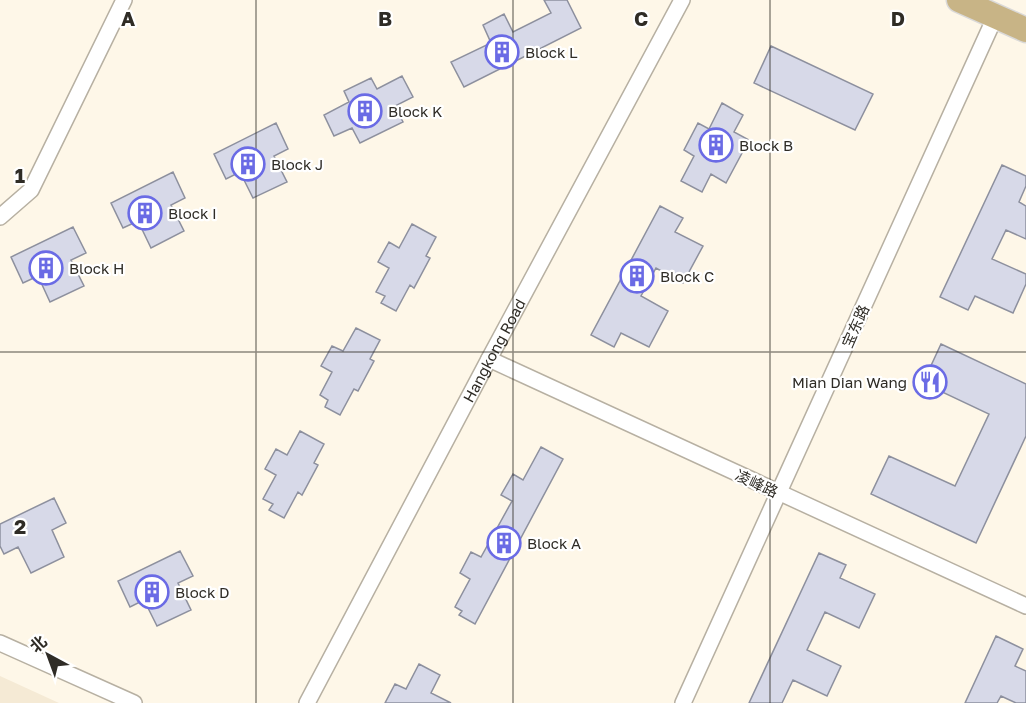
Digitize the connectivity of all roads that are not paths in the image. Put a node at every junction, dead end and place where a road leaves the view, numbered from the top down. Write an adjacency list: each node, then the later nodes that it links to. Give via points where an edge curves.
1 (124, 0): 6 (street, via 31,190)
2 (682, 0): 7 (street, Hangkong Road)
3 (959, 0): 4 (main road)
4 (996, 15): 5 (main road); 8 (street, 宝东路)
5 (1026, 30)
6 (0, 217)
7 (489, 359): 8 (street, 凌峰路); 12 (street, Hangkong Road)
8 (779, 493): 9 (street, 凌峰路); 13 (street, 宝东路)
9 (1026, 606)
10 (0, 643): 11 (street)
11 (134, 703)
12 (307, 703)
13 (683, 703)

